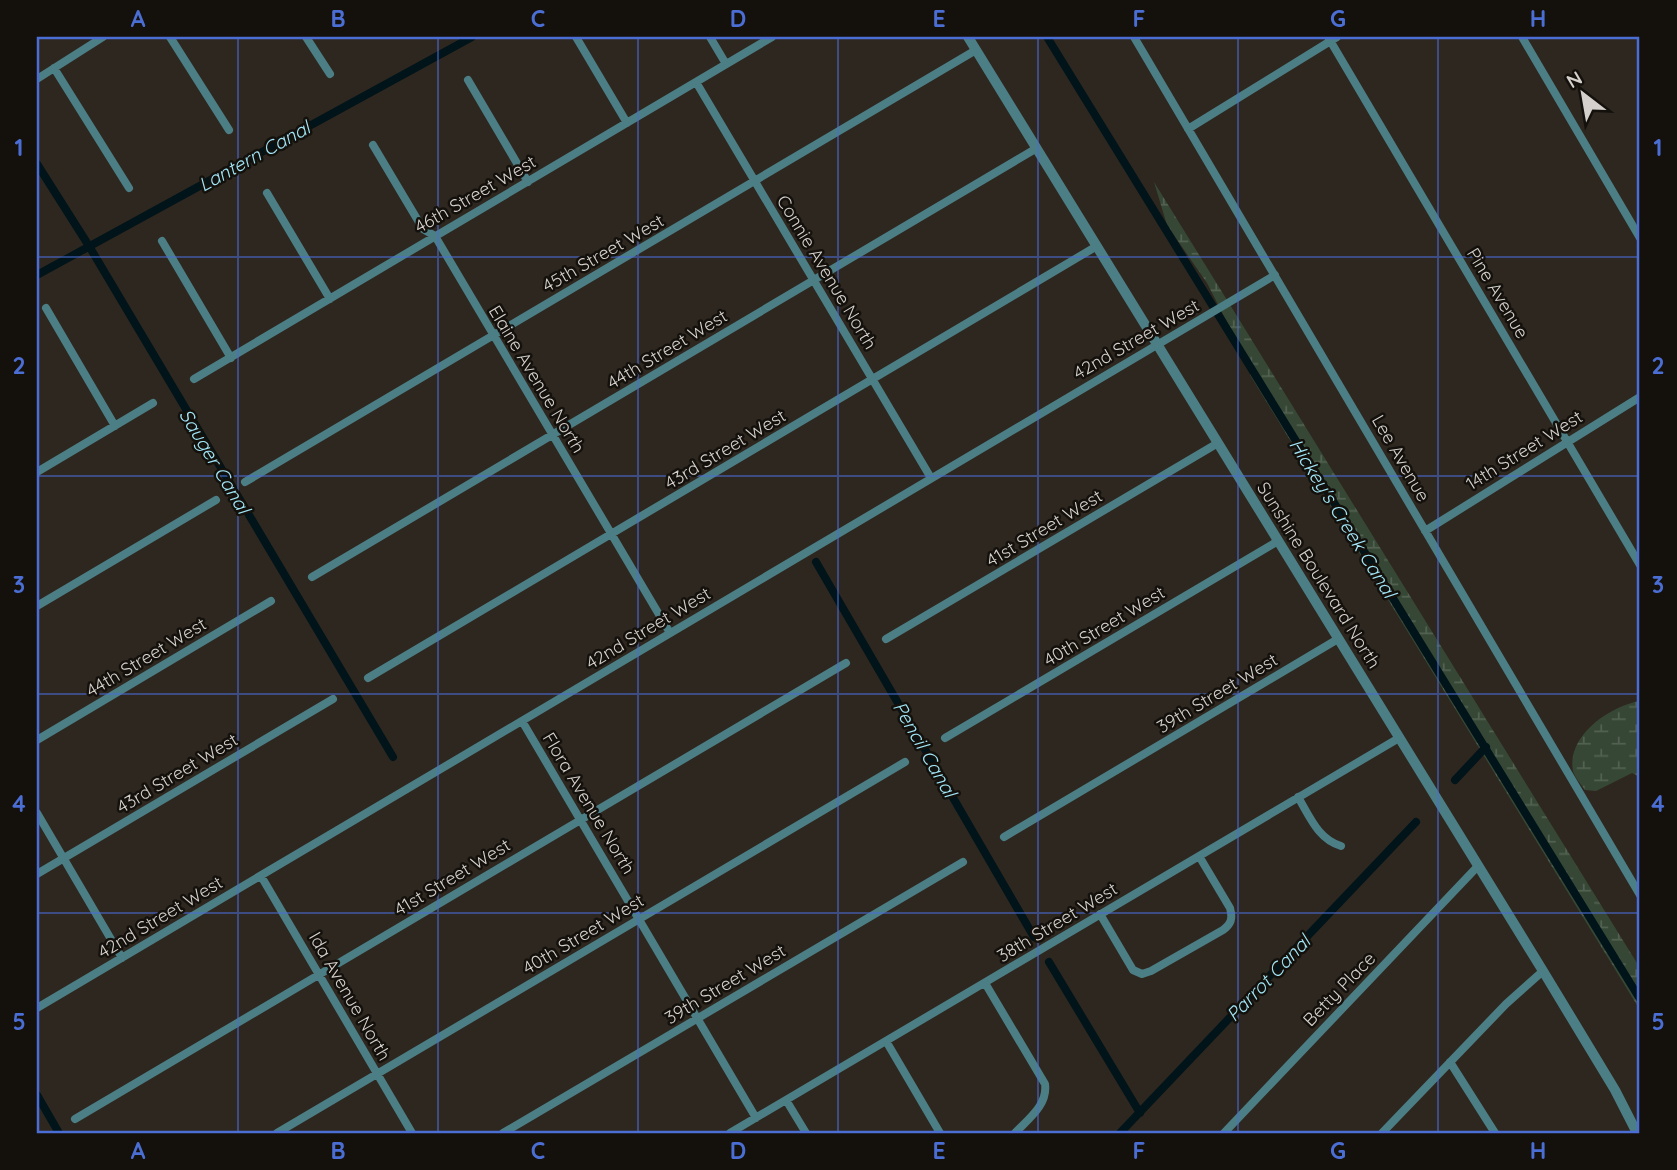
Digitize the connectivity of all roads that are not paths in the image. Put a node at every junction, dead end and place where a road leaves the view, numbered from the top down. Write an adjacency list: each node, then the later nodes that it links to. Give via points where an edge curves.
1 (103, 37): 13 (street)
2 (170, 37): 20 (street)
3 (306, 37): 14 (street)
4 (576, 37): 18 (street)
5 (710, 37): 12 (street)
6 (772, 37): 12 (street, 46th Street West)
7 (968, 37): 11 (street, Sunshine Boulevard North)
8 (1134, 37): 19 (street, Lee Avenue)
9 (1522, 37): 28 (street)
10 (1332, 38): 19 (street); 44 (street, Pine Avenue)
11 (976, 50): 22 (street, Sunshine Boulevard North); 23 (street, 45th Street West)
12 (726, 64): 17 (street, 46th Street West)
13 (54, 68): 15 (street); 25 (street)
14 (330, 74)
15 (37, 79)
16 (468, 80): 24 (street)
17 (696, 82): 18 (street, 46th Street West); 23 (street, Connie Avenue North)
18 (627, 123): 24 (street, 46th Street West)
19 (1188, 129): 31 (street, Lee Avenue)
20 (229, 130)
21 (373, 145): 27 (street, Elaine Avenue North, via 423,229)
22 (1037, 148): 30 (street, Sunshine Boulevard North); 32 (street, 44th Street West)
23 (755, 181): 32 (street, Connie Avenue North); 35 (street, 45th Street West)
24 (528, 182): 27 (street, 46th Street West)
25 (129, 188)
26 (267, 193): 33 (street)
27 (435, 236): 33 (street, 46th Street West); 35 (street, Elaine Avenue North)
28 (1640, 238)
29 (162, 241): 37 (street)
30 (1097, 246): 36 (street, Sunshine Boulevard North); 39 (street, 43rd Street West)
31 (1275, 275): 36 (street, 42nd Street West); 50 (street, Lee Avenue)
32 (814, 281): 39 (street, Connie Avenue North); 43 (street, 44th Street West)
33 (330, 299): 37 (street, 46th Street West)
34 (46, 308): 42 (street)
35 (493, 336): 43 (street, Elaine Avenue North); 48 (street, 45th Street West)
36 (1157, 345): 45 (street, Sunshine Boulevard North); 47 (street, 42nd Street West)
37 (231, 358): 38 (street, 46th Street West)
38 (194, 379)
39 (873, 379): 47 (street, Connie Avenue North); 51 (street, 43rd Street West)
40 (1640, 397): 44 (street, 14th Street West)
41 (153, 403): 42 (street)
42 (115, 426): 46 (street)
43 (552, 435): 51 (street, Elaine Avenue North); 54 (street, 44th Street West)
44 (1567, 442): 50 (street, 14th Street West); 53 (street, Pine Avenue)
45 (1218, 443): 52 (street, Sunshine Boulevard North); 58 (street, 41st Street West)
46 (37, 472)
47 (931, 478): 57 (street, 42nd Street West)
48 (245, 482)
49 (216, 500): 56 (street)
50 (1425, 531): 79 (street, Lee Avenue)
51 (611, 535): 57 (street, Elaine Avenue North); 61 (street, 43rd Street West)
52 (1278, 541): 59 (street, Sunshine Boulevard North); 64 (street, 40th Street West)
53 (1640, 565)
54 (312, 577)
55 (271, 601): 66 (street, 44th Street West)
56 (37, 606)
57 (670, 633): 63 (street, 42nd Street West)
58 (886, 639)
59 (1338, 639): 65 (street, Sunshine Boulevard North); 71 (street, 39th Street West)
60 (846, 663): 70 (street, 41st Street West)
61 (368, 678)
62 (333, 699): 74 (street, 43rd Street West)
63 (522, 721): 70 (street, Flora Avenue North); 78 (street, 42nd Street West)
64 (945, 738)
65 (1399, 738): 68 (street, 38th Street West); 76 (street, Sunshine Boulevard North)
66 (37, 740)
67 (905, 762): 81 (street, 40th Street West)
68 (1298, 797): 72 (street, via 1318,832); 73 (street, 38th Street West)
69 (37, 813): 74 (street)
70 (580, 820): 81 (street, Flora Avenue North); 84 (street, 41st Street West)
71 (1004, 837)
72 (1341, 846)
73 (1199, 856): 80 (street, 38th Street West); 80 (street, via 1230,908 1230,925 1223,930 1142,974 1133,970)
74 (63, 858): 77 (street, 43rd Street West); 82 (street)
75 (963, 862): 87 (street, 39th Street West)
76 (1478, 866): 83 (street, Sunshine Boulevard North); 101 (street, Betty Place)
77 (37, 874)
78 (261, 876): 82 (street, 42nd Street West); 84 (street, Ida Avenue North)
79 (1640, 895)
80 (1100, 914): 85 (street, 38th Street West)
81 (639, 919): 87 (street, Flora Avenue North); 90 (street, 40th Street West)
82 (122, 958): 86 (street, 42nd Street West)
83 (1543, 971): 89 (street); 104 (street, Sunshine Boulevard North)
84 (319, 975): 90 (street, Ida Avenue North); 93 (street, 41st Street West)
85 (985, 982): 88 (street, 38th Street West); 100 (street, via 1045,1084 1040,1107)
86 (37, 1008)
87 (698, 1018): 92 (street, Flora Avenue North); 96 (street, 39th Street West)
88 (886, 1041): 91 (street, 38th Street West); 99 (street)
89 (1450, 1062): 102 (street); 103 (street)
90 (377, 1074): 94 (street, 40th Street West); 95 (street, Ida Avenue North)
91 (786, 1100): 92 (street, 38th Street West); 98 (street)
92 (756, 1118): 97 (street, 38th Street West)
93 (75, 1119)
94 (277, 1133)
95 (412, 1133)
96 (503, 1133)
97 (730, 1133)
98 (806, 1133)
99 (940, 1133)
100 (1015, 1133)
101 (1224, 1133)
102 (1382, 1133)
103 (1495, 1133)
104 (1637, 1133)

